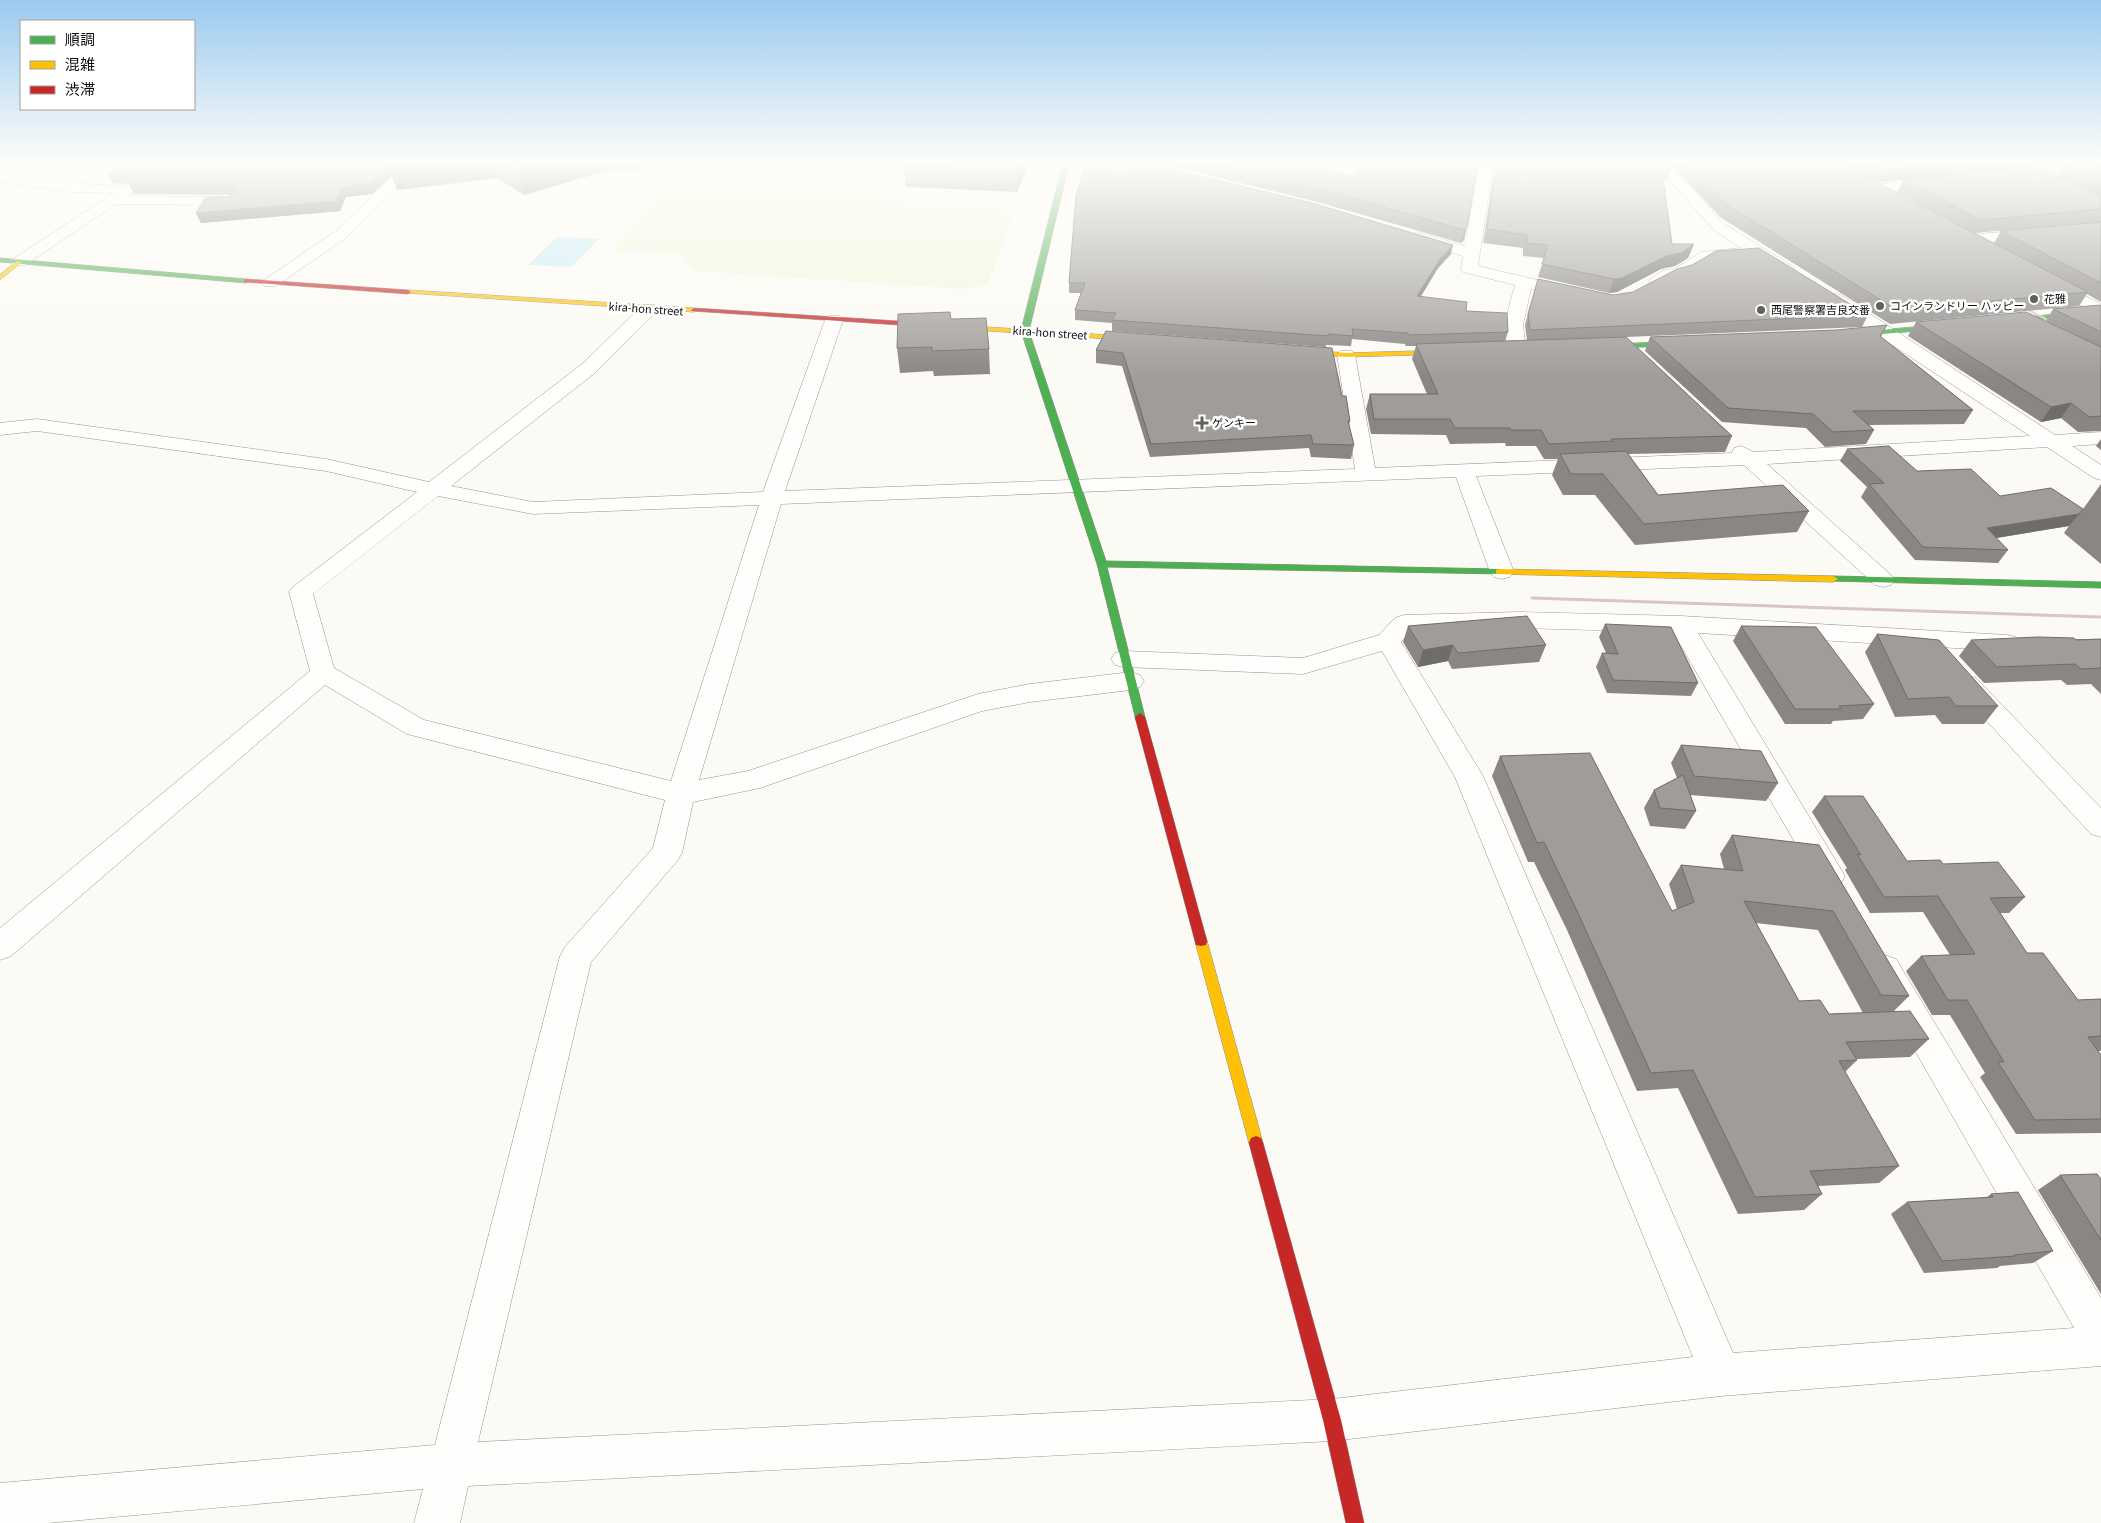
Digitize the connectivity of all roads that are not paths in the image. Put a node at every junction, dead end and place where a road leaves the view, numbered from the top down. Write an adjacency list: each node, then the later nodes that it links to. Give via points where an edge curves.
1 (60, 235): 14 (street)
2 (339, 235): 19 (street)
3 (1049, 235): 29 (main road)
4 (1410, 235): 11 (street)
5 (1474, 235): 11 (street)
6 (1732, 235): 10 (street)
7 (1961, 235): 9 (street)
8 (2024, 235): 9 (street)
9 (1970, 240): 12 (street)
10 (1759, 252): 15 (street); 20 (street, via 1707,255 1681,272 1668,274)
11 (1471, 253): 18 (street, via 1469,269)
12 (1996, 254)
13 (0, 260): 14 (main road, kira-hon street)
14 (19, 262): 16 (main road); 19 (main road, kira-hon street)
15 (1798, 277)
16 (0, 278)
17 (2040, 278): 24 (street)
18 (1524, 281): 22 (street); 38 (street, via 1514,325)
19 (270, 283): 23 (main road, kira-hon street)
20 (1646, 286)
21 (1822, 292): 30 (street)
22 (1588, 297)
23 (650, 309): 25 (main road, kira-hon street); 51 (street, via 589,368)
24 (2101, 311): 26 (main road)
25 (834, 320): 29 (main road, kira-hon street); 52 (street)
26 (2023, 320): 27 (main road); 31 (street)
27 (1993, 323)
28 (1964, 325): 30 (main road)
29 (1024, 331): 33 (main road, kira-hon street); 50 (main road)
30 (1886, 332): 32 (main road); 45 (street)
31 (2049, 334)
32 (1830, 337)
33 (1151, 340)
34 (1702, 342): 35 (main road)
35 (1627, 346): 36 (main road); 41 (street)
36 (1581, 348)
37 (1288, 350): 40 (main road)
38 (1517, 350)
39 (1460, 352): 40 (main road)
40 (1346, 355): 48 (street)
41 (1648, 366)
42 (0, 428): 51 (street, via 36,425 316,464)
43 (2101, 438): 45 (street)
44 (1726, 439): 46 (street)
45 (2052, 442): 46 (street); 49 (street)
46 (1747, 459): 47 (street); 55 (street)
47 (1463, 469): 48 (street); 54 (street)
48 (1366, 474): 50 (street)
49 (2101, 474)
50 (1077, 485): 52 (street); 53 (main road)
51 (433, 489): 52 (street, via 533,508); 62 (street, via 300,592)
52 (772, 497): 63 (street)
53 (1102, 564): 54 (main road); 61 (main road)
54 (1502, 572): 55 (main road)
55 (1883, 580): 56 (main road)
56 (2101, 585)
57 (1681, 624): 58 (street); 59 (street, via 1519,620 1404,623); 65 (street)
58 (1925, 639): 60 (street); 64 (street)
59 (1388, 641): 61 (street, via 1303,666); 70 (street, via 1469,776)
60 (2033, 644)
61 (1127, 670): 63 (street, via 978,703 750,781); 71 (main road)
62 (322, 674): 63 (street, via 416,727); 67 (street)
63 (681, 794): 72 (street, via 667,853 576,956)
64 (2101, 826)
65 (1843, 898)
66 (1868, 941): 68 (street)
67 (0, 947)
68 (2101, 1336)
69 (2101, 1346): 70 (street)
70 (1720, 1374): 71 (street)
71 (1332, 1420): 72 (street); 75 (main road)
72 (452, 1465): 73 (street); 74 (street)
73 (0, 1505)
74 (437, 1523)
75 (1355, 1523)

